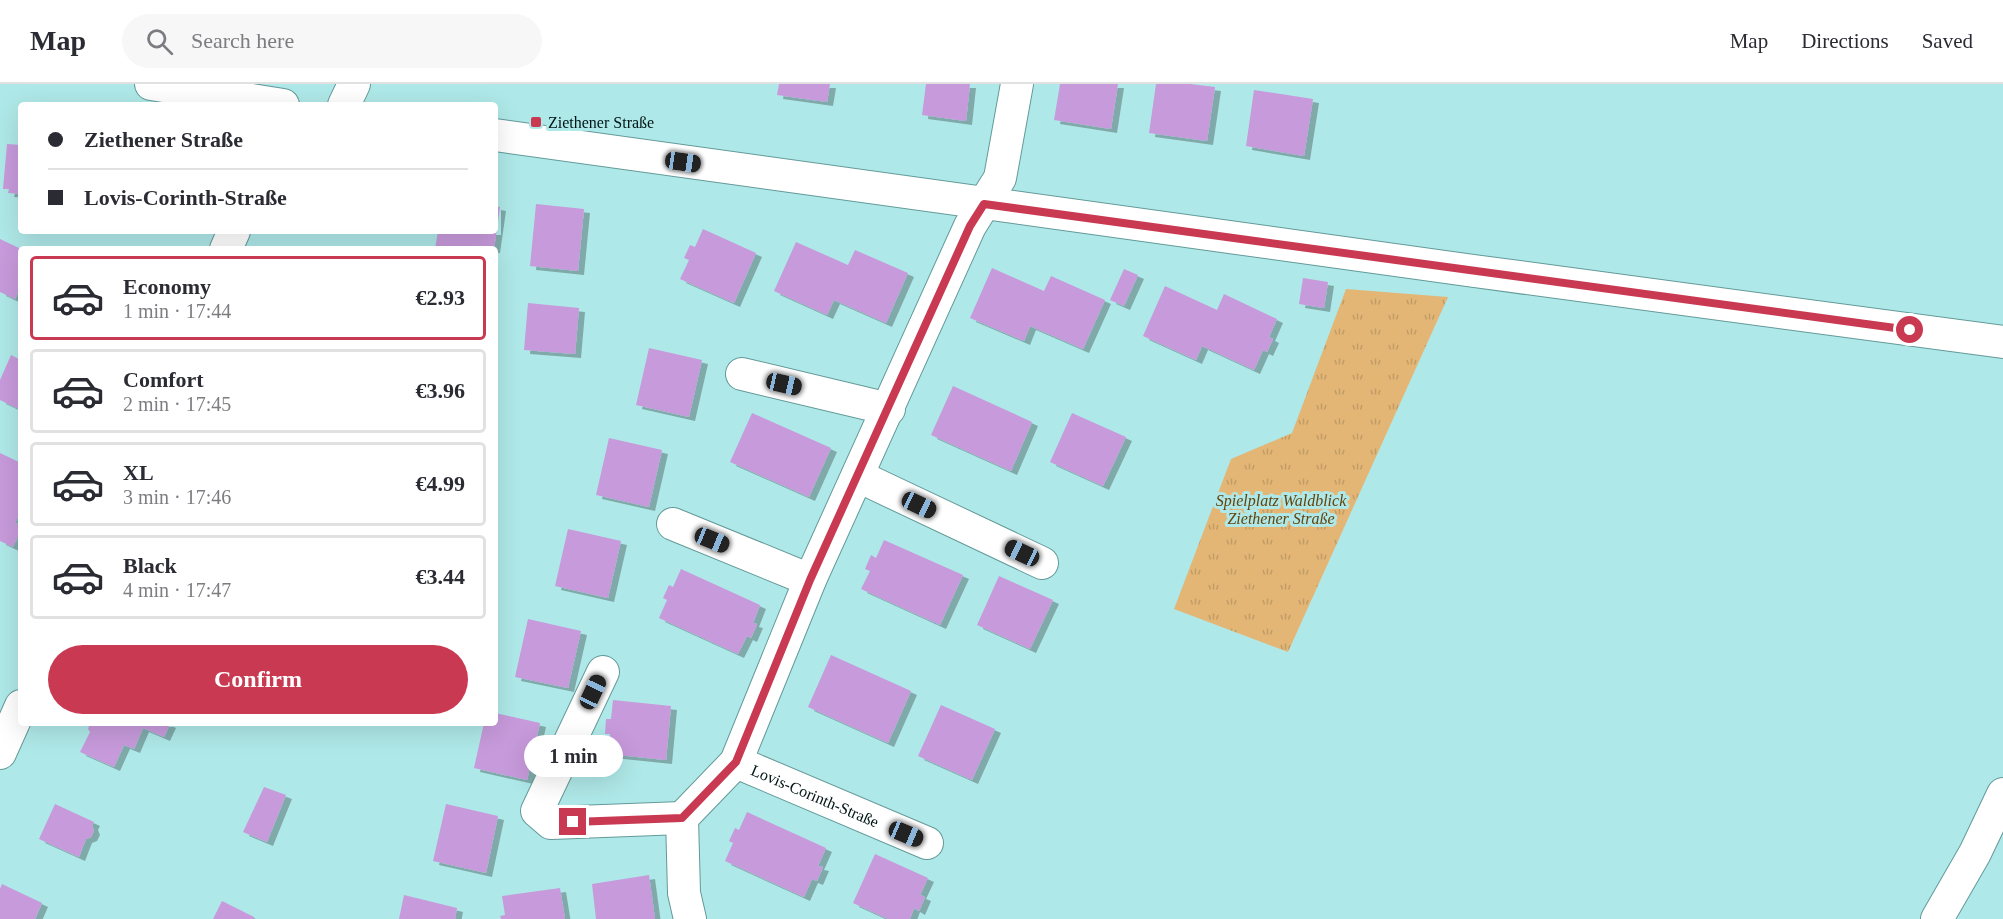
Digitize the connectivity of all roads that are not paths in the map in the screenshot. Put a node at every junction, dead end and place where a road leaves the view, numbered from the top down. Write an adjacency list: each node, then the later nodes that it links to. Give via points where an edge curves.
1 (151, 84): 4 (street)
2 (354, 84): 5 (street)
3 (1017, 84): 7 (street, Lovis-Corinth-Straße, via 1000,178)
4 (263, 102)
5 (345, 102)
6 (498, 135): 7 (street)
7 (984, 204): 8 (street); 10 (street, Lovis-Corinth-Straße, via 970,226)
8 (2003, 342)
9 (742, 374): 10 (street)
10 (888, 409): 11 (street, Lovis-Corinth-Straße)
11 (858, 476): 13 (street); 14 (street, Lovis-Corinth-Straße)
12 (673, 524): 14 (street)
13 (1042, 563)
14 (810, 580): 18 (street, Lovis-Corinth-Straße)
15 (603, 672): 20 (street, via 537,811 551,823)
16 (18, 713): 17 (street)
17 (0, 753)
18 (736, 762): 20 (street, Lovis-Corinth-Straße); 21 (street, Lovis-Corinth-Straße)
19 (2003, 794): 23 (street)
20 (682, 818): 22 (street, via 684,893)
21 (927, 843)
22 (690, 919)
23 (1937, 919)

